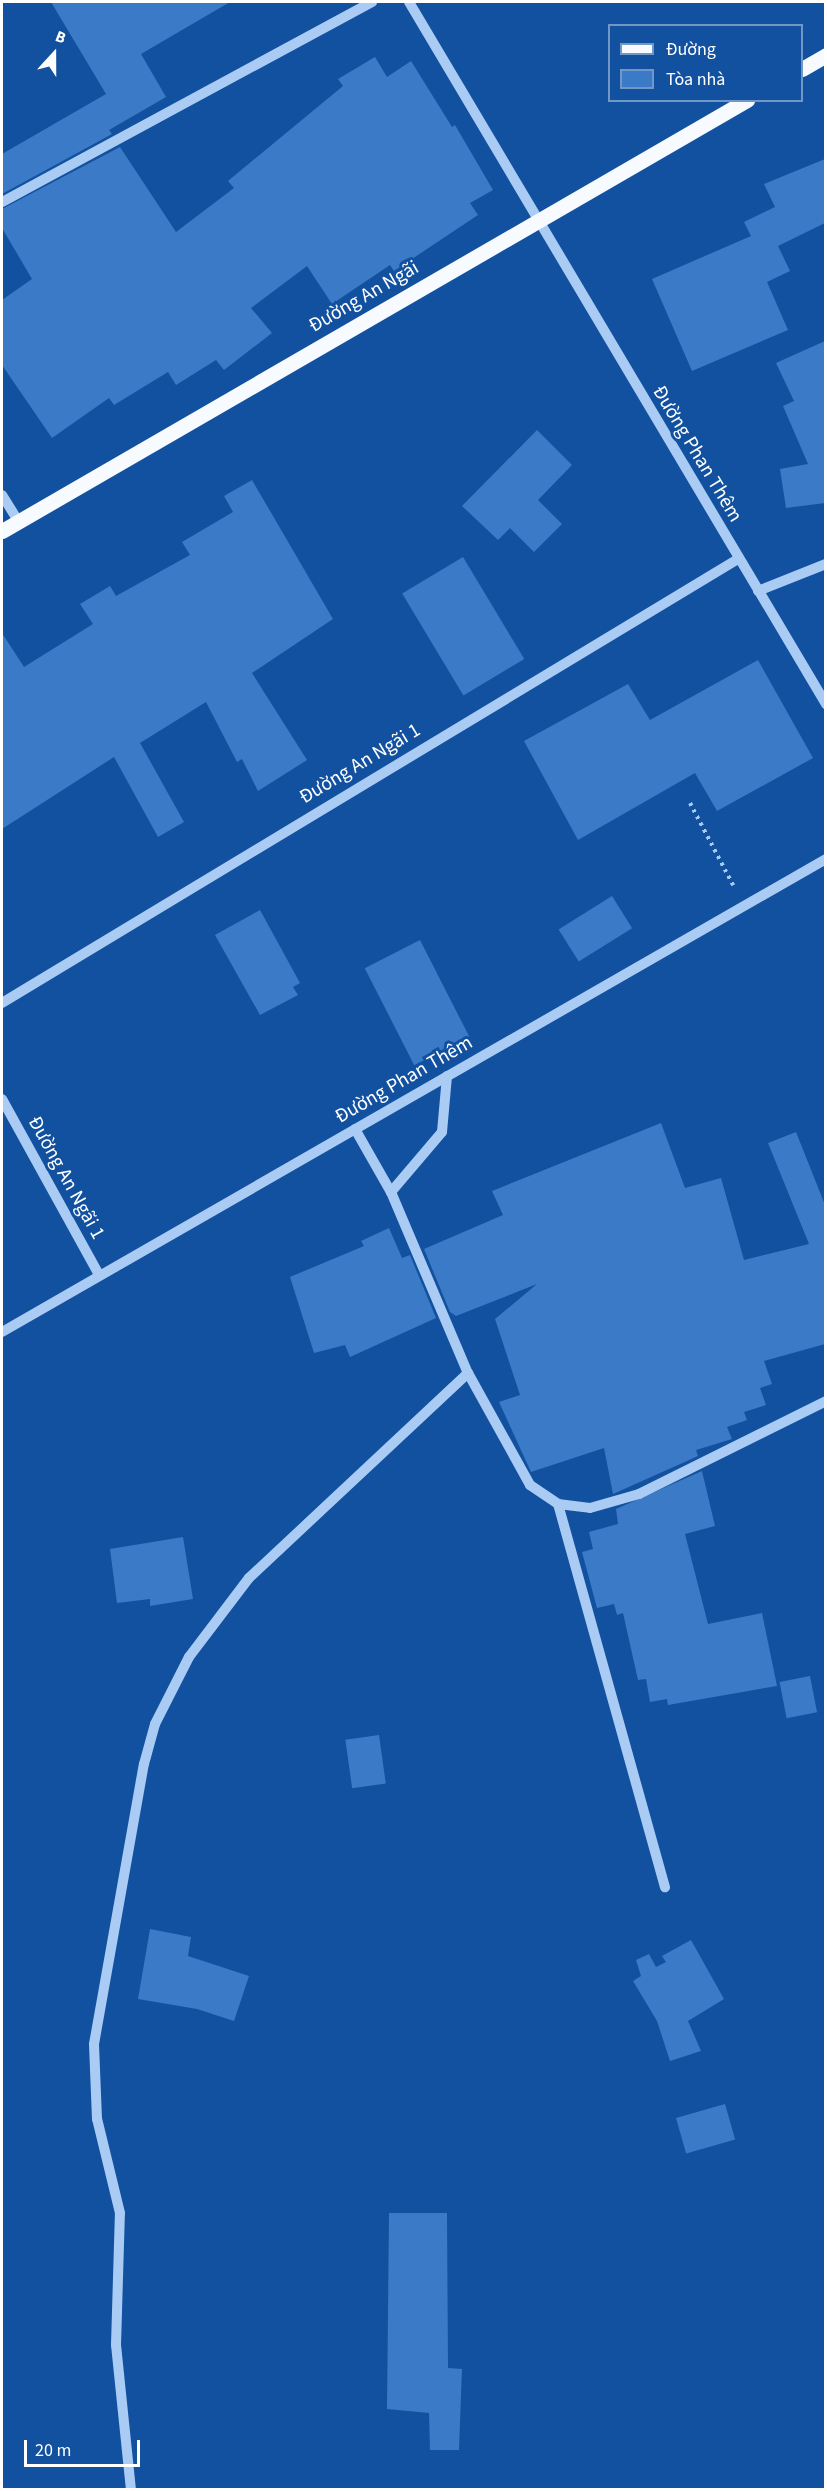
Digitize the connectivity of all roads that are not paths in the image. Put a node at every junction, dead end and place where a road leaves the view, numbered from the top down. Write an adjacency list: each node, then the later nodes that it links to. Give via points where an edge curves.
1 (372, 2): 6 (street)
2 (409, 2): 7 (street, Đường Phan Thêm)
3 (825, 55): 4 (main road)
4 (803, 68)
5 (744, 102): 7 (main road, Đường An Ngãi)
6 (2, 201)
7 (537, 221): 9 (main road, Đường An Ngãi); 11 (street, Đường Phan Thêm)
8 (2, 495): 9 (street)
9 (18, 521): 10 (main road, Đường An Ngãi)
10 (2, 531)
11 (738, 559): 13 (street, Đường Phan Thêm); 16 (street, Đường An Ngãi 1)
12 (825, 564): 13 (street)
13 (758, 591): 14 (street, Đường Phan Thêm)
14 (825, 704)
15 (825, 859): 17 (street, Đường Phan Thêm)
16 (2, 1003)
17 (447, 1076): 19 (street, Đường Phan Thêm); 20 (street, via 442,1132)
18 (2, 1099): 21 (street, Đường An Ngãi 1)
19 (355, 1129): 20 (street); 21 (street, Đường Phan Thêm)
20 (392, 1192): 23 (street)
21 (99, 1275): 22 (street, Đường Phan Thêm)
22 (2, 1332)
23 (468, 1372): 25 (street, via 530,1485); 27 (street, via 249,1578 189,1657 155,1724 144,1764 94,2044 97,2119 120,2213 116,2345)
24 (825, 1401): 25 (street, via 639,1494 590,1508)
25 (558, 1504): 26 (street)
26 (665, 1887)
27 (131, 2490)

